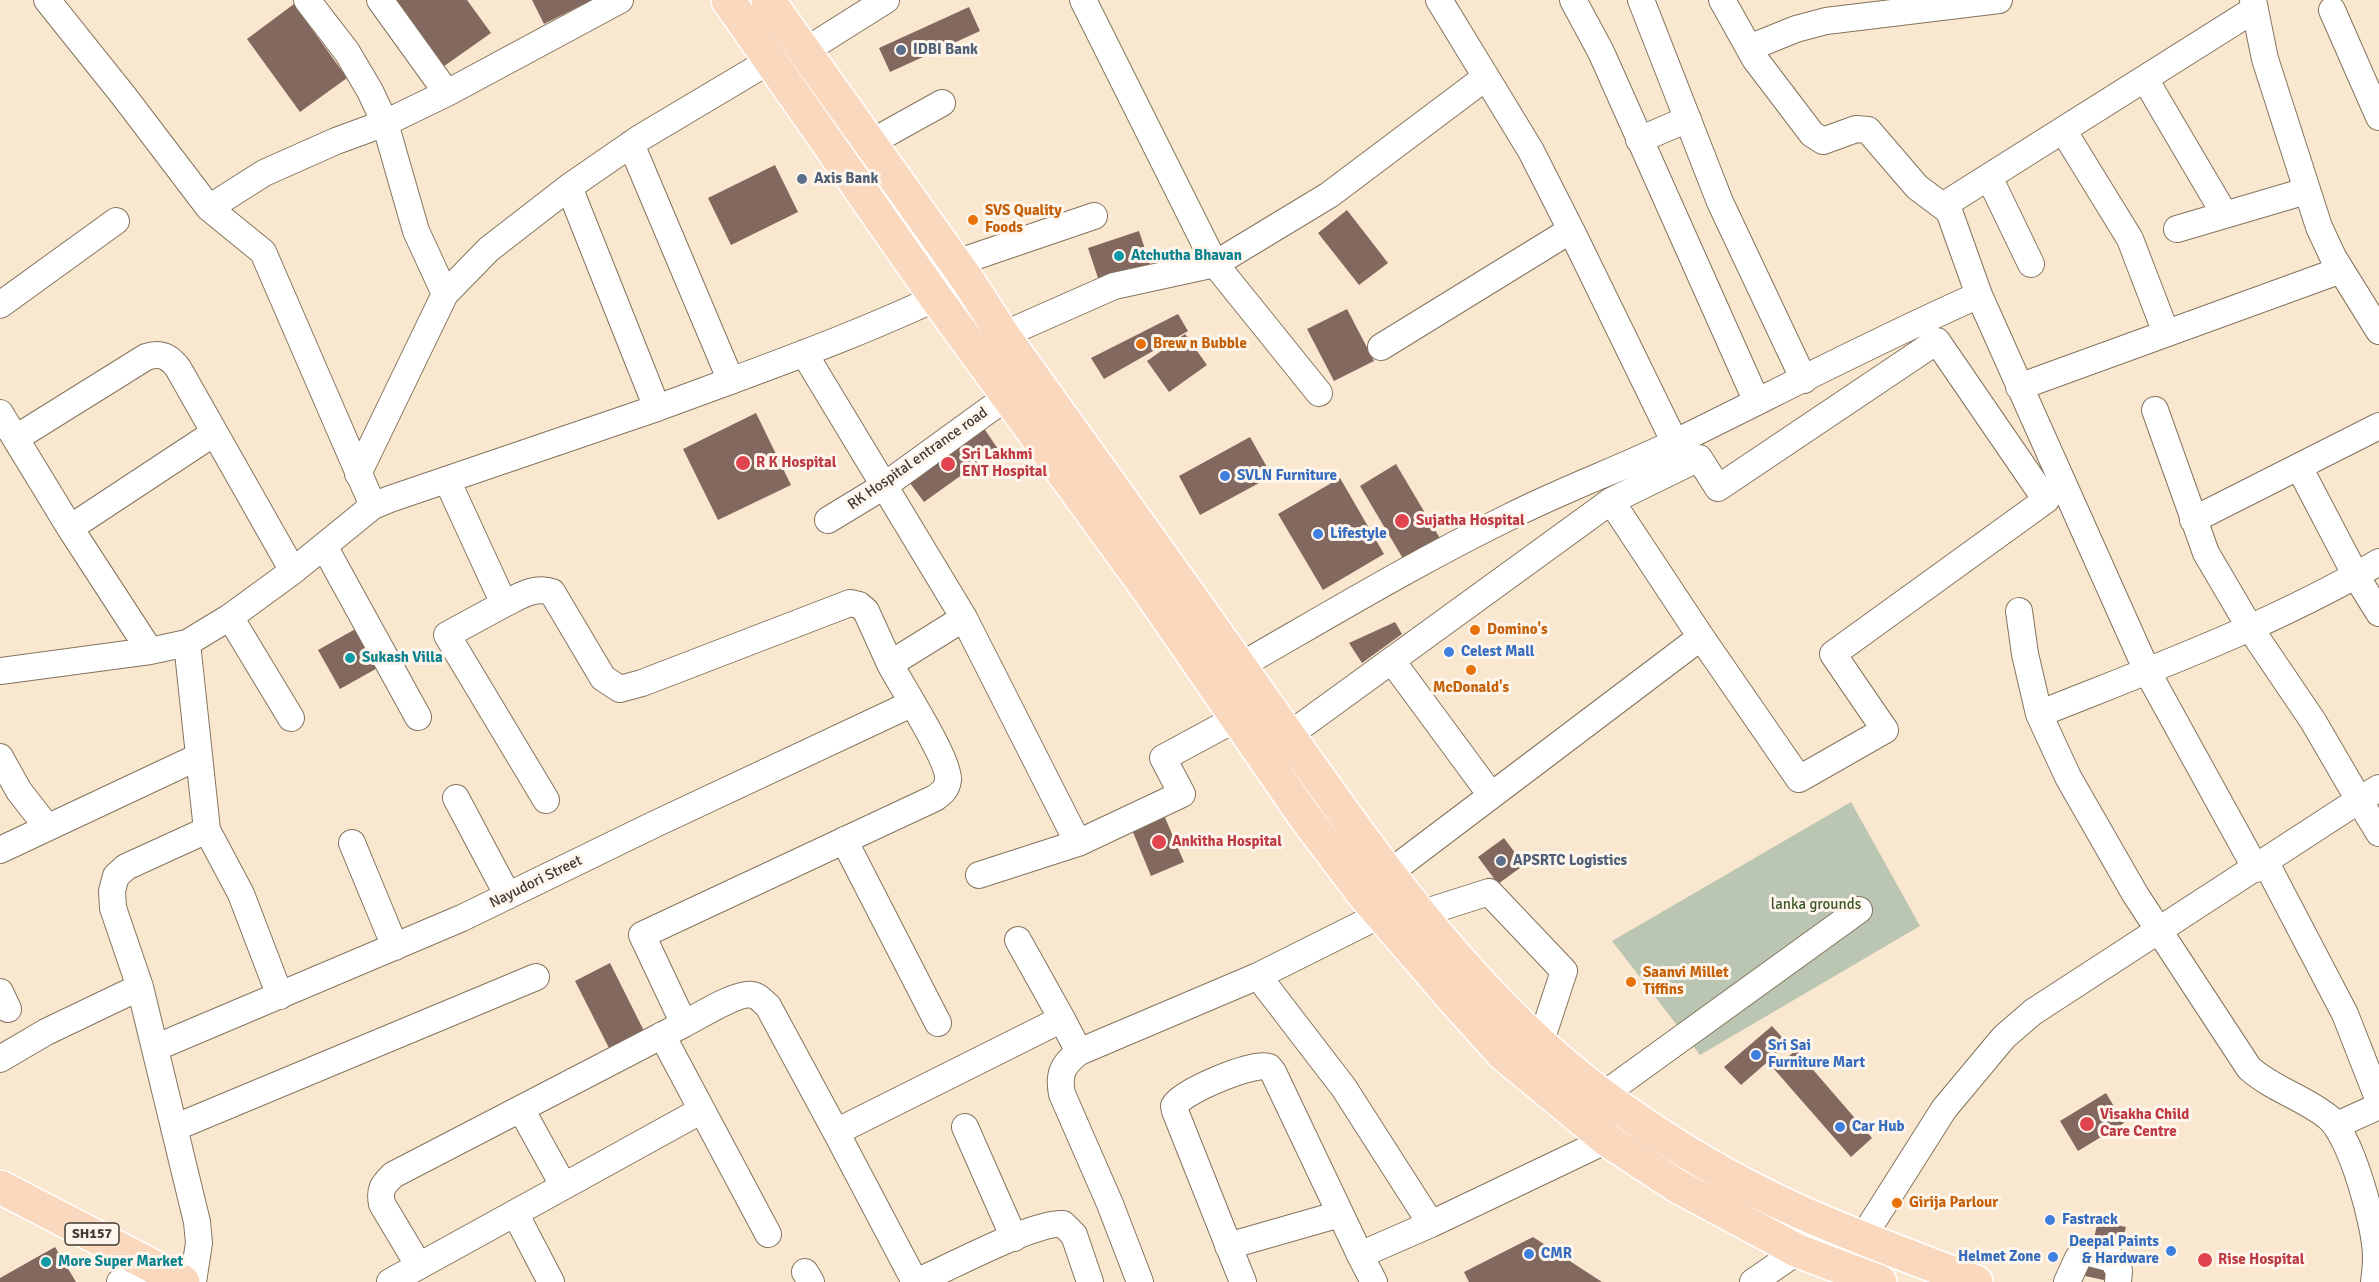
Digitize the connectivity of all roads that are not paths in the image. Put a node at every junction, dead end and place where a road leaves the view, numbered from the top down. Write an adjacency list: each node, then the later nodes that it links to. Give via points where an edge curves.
1 (46, 0): 35 (street)
2 (307, 0): 26 (street, via 347,52)
3 (380, 0): 22 (street)
4 (620, 0): 22 (street)
5 (728, 0): 19 (main road)
6 (768, 0): 18 (main road)
7 (886, 0): 18 (street)
8 (1083, 0): 41 (street)
9 (1439, 0): 20 (street)
10 (1573, 0): 28 (street)
11 (1641, 0): 25 (street)
12 (1722, 0): 17 (street)
13 (1999, 0): 14 (street)
14 (1950, 3): 17 (street, via 1826,21)
15 (2254, 4): 21 (street); 33 (street, via 2265,59)
16 (2331, 10): 24 (street)
17 (1749, 48): 34 (street, via 1817,139 1829,140 1856,129 1868,130 1917,187)
18 (805, 51): 29 (main road)
19 (771, 60): 30 (street); 47 (main road)
20 (1486, 77): 40 (street, via 1531,151); 41 (street, via 1329,195)
21 (2145, 78): 27 (street); 36 (street)
22 (447, 93): 26 (street)
23 (942, 104): 29 (street)
24 (2379, 117)
25 (1688, 119): 28 (street); 54 (street, via 1720,202)
26 (385, 123): 35 (street, via 264,173); 45 (street, via 416,231)
27 (2063, 130): 31 (street); 50 (street, via 2130,239)
28 (1640, 140): 59 (street)
29 (870, 143): 44 (main road)
30 (631, 144): 32 (street); 55 (street)
31 (1989, 177): 34 (street); 42 (street)
32 (569, 187): 45 (street, via 489,249); 60 (street)
33 (2306, 191): 36 (street); 43 (street)
34 (1944, 205): 46 (street, via 1954,220)
35 (209, 208): 68 (street, via 263,252)
36 (2225, 215): 39 (street)
37 (1094, 216): 44 (street)
38 (116, 221): 48 (street)
39 (2177, 229)
40 (1571, 230): 52 (street); 66 (street)
41 (1215, 264): 51 (street, via 1114,286); 57 (street)
42 (2031, 264)
43 (2341, 270): 49 (street); 50 (street)
44 (962, 272): 47 (street); 51 (main road)
45 (445, 294): 68 (street)
46 (1979, 295): 54 (street, via 1906,327); 56 (street)
47 (936, 298): 53 (street); 58 (main road)
48 (0, 305)
49 (2379, 332)
50 (2166, 333): 56 (street)
51 (1003, 335): 91 (main road)
52 (1381, 347)
53 (804, 353): 55 (street); 70 (street)
54 (1804, 380): 59 (street)
55 (730, 381): 60 (street)
56 (2019, 387): 93 (street)
57 (1319, 393)
58 (1008, 396): 70 (street, RK Hospital entrance road); 98 (main road)
59 (1757, 402): 66 (street)
60 (657, 408): 69 (street)
61 (2155, 410): 74 (street)
62 (0, 413): 65 (street)
63 (2379, 426): 67 (street)
64 (214, 433): 65 (street, via 171,359 154,354); 75 (street); 78 (street)
65 (16, 438): 75 (street)
66 (1675, 443): 91 (street, via 1574,486 1449,547)
67 (2299, 466): 74 (street); 79 (street)
68 (358, 474): 72 (street)
69 (447, 480): 72 (street); 80 (street)
70 (884, 486): 73 (street, RK Hospital entrance road); 84 (street)
71 (1611, 501): 86 (street); 86 (street, via 1699,458 1718,488 1937,341 2046,500 1833,654 1884,730 1799,779); 89 (street)
72 (373, 506): 76 (street)
73 (828, 520)
74 (2193, 520): 85 (street, via 2206,553)
75 (70, 528): 88 (street)
76 (324, 546): 78 (street); 96 (street)
77 (2379, 562): 79 (street)
78 (293, 571): 83 (street)
79 (2356, 576): 82 (street); 85 (street)
80 (504, 604): 90 (street, via 531,591 552,592 603,678 620,689 850,603 866,611); 105 (street, via 447,635)
81 (2019, 611): 95 (street)
82 (2379, 613)
83 (230, 617): 87 (street); 97 (street)
84 (964, 618): 90 (street); 111 (street)
85 (2250, 628): 93 (street); 102 (street)
86 (1701, 637): 103 (street)
87 (187, 643): 88 (street); 101 (street)
88 (150, 651): 92 (street)
89 (1392, 661): 99 (street); 103 (street)
90 (890, 664): 94 (street)
91 (1240, 666): 99 (main road)
92 (0, 671)
93 (2147, 671): 95 (street); 113 (street)
94 (911, 704): 109 (street, via 943,760 946,787 935,798); 116 (street, Nayudori Street)
95 (2039, 714): 120 (street, via 2094,826)
96 (418, 717)
97 (291, 718)
98 (1237, 718): 111 (street, via 1163,758 1182,794); 118 (main road, via 1305,817)
99 (1289, 735): 114 (main road)
100 (0, 757): 106 (street, via 19,791)
101 (198, 757): 106 (street); 107 (street)
102 (2369, 794): 108 (street); 113 (street)
103 (1491, 795): 114 (street)
104 (456, 798): 116 (street)
105 (546, 800)
106 (47, 827): 112 (street)
107 (207, 830): 125 (street, via 126,867 116,876 112,891 115,914); 126 (street, via 241,894)
108 (2379, 833)
109 (844, 840): 128 (street); 129 (street, via 642,935)
110 (352, 843): 122 (street)
111 (1078, 843): 115 (street)
112 (0, 850)
113 (2261, 866): 120 (street); 135 (street, via 2345,1014)
114 (1389, 873): 119 (main road)
115 (979, 876)
116 (508, 896): 122 (street, Nayudori Street)
117 (1859, 910): 134 (street)
118 (1382, 914): 123 (street); 142 (main road, via 1503,1054)
119 (1420, 914): 130 (main road, via 1462,967); 130 (street, via 1489,892 1564,971)
120 (2160, 930): 138 (street, via 2249,1068 2262,1080 2313,1107); 149 (street, via 2033,1012 2004,1036 1944,1109)
121 (1018, 940): 127 (street)
122 (395, 947): 126 (street, Nayudori Street)
123 (1258, 976): 132 (street); 147 (street, via 1344,1088)
124 (536, 977): 140 (street)
125 (140, 987): 131 (street); 133 (street)
126 (280, 996): 131 (street, Nayudori Street)
127 (1062, 1019): 132 (street); 141 (street)
128 (938, 1023)
129 (673, 1030): 136 (street); 137 (street); 141 (street, via 733,999 755,995 768,1006)
130 (1540, 1044): 134 (main road)
131 (155, 1048): 140 (street)
132 (1079, 1052): 163 (street, via 1061,1070 1062,1094)
133 (0, 1059)
134 (1603, 1095): 149 (main road, via 1749,1187)
135 (2379, 1104): 138 (street)
136 (521, 1109): 143 (street); 155 (street, via 393,1175 382,1185 382,1204)
137 (702, 1110): 143 (street); 148 (street)
138 (2337, 1125): 171 (street, via 2350,1148 2373,1235 2377,1257)
139 (965, 1127): 150 (street)
140 (174, 1128): 159 (street, via 200,1244)
141 (836, 1132): 156 (street)
142 (1607, 1140): 147 (street); 152 (main road, via 1677,1186)
143 (563, 1185): 145 (street)
144 (1, 1189): 154 (main road, SH157)
145 (515, 1213): 155 (street); 161 (street)
146 (1340, 1214): 151 (street); 151 (street, via 1274,1072 1265,1065 1252,1067 1187,1094 1174,1106); 153 (street)
147 (1431, 1224): 153 (street)
148 (768, 1234)
149 (1863, 1237): 168 (main road)
150 (1014, 1238): 156 (street); 162 (street, via 1047,1224 1070,1227)
151 (1228, 1246): 164 (street)
152 (1798, 1251): 166 (street); 167 (main road)
153 (1360, 1255): 165 (street)
154 (152, 1265): 157 (street); 158 (main road, SH157)
155 (418, 1266): 160 (street)
156 (925, 1280)
157 (120, 1282)
158 (183, 1282)
159 (193, 1282)
160 (390, 1282)
161 (551, 1282)
162 (1090, 1282)
163 (1140, 1282)
164 (1243, 1282)
165 (1374, 1282)
166 (1753, 1282)
167 (1880, 1282)
168 (1976, 1282)
169 (2067, 1282): 170 (street, via 2085,1252 2112,1259 2119,1271)
170 (2118, 1282)
171 (2374, 1282)

